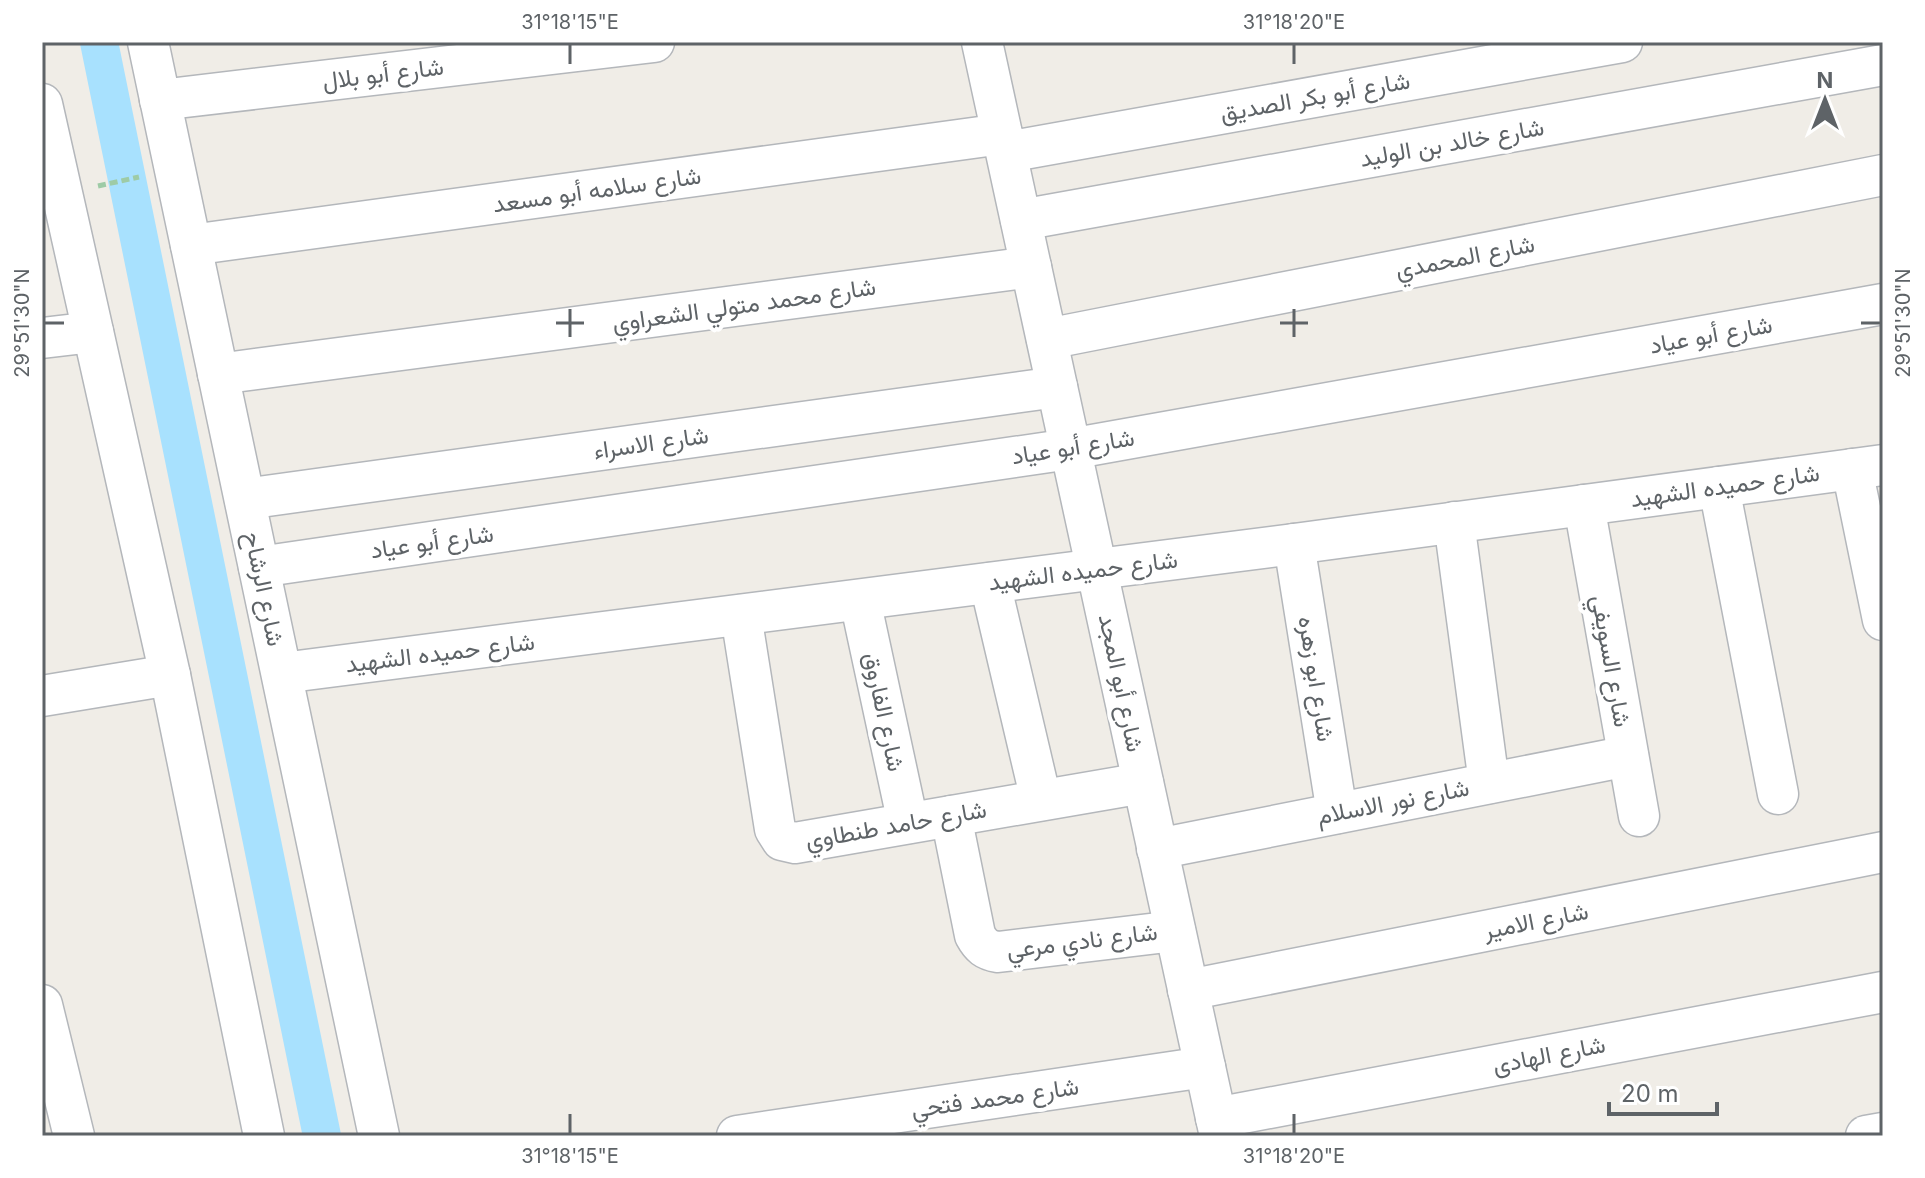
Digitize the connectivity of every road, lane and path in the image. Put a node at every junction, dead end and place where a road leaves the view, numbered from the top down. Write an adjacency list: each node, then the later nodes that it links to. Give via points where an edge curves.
1 (148, 42): 6 (street, شارع الرشاح)
2 (654, 42): 6 (street, شارع أبو بلال)
3 (982, 42): 8 (street, شارع أبو المجد)
4 (1622, 42): 8 (street, شارع أبو بكر الصديق)
5 (1883, 65): 12 (street, شارع خالد بن الوليد)
6 (160, 100): 9 (street, شارع الرشاح)
7 (42, 104): 11 (street)
8 (1004, 143): 12 (street, شارع أبو المجد); 13 (street, شارع سلامه أبو مسعد)
9 (175, 169): 11 (path); 13 (street, شارع الرشاح)
10 (1883, 175): 18 (street, شارع المحمدي)
11 (54, 184): 16 (street)
12 (1021, 220): 14 (street, شارع أبو المجد)
13 (191, 245): 19 (street, شارع الرشاح)
14 (1031, 267): 18 (street, شارع أبو المجد); 19 (street, شارع محمد متولي الشعراوي)
15 (1883, 304): 21 (street, شارع أبو عياد)
16 (93, 332): 17 (street); 35 (street)
17 (42, 338)
18 (1047, 339): 20 (street, شارع أبو المجد)
19 (218, 374): 24 (street, شارع الرشاح)
20 (1057, 387): 21 (street, شارع أبو المجد); 24 (street, شارع الاسراء)
21 (1070, 449): 28 (street, شارع أبو عياد); 29 (street, شارع أبو المجد)
22 (1867, 467): 23 (street, شارع حميده الشهيد); 33 (street)
23 (1719, 487): 25 (street, شارع حميده الشهيد); 40 (street)
24 (245, 499): 28 (street, شارع الرشاح)
25 (1584, 505): 26 (street, شارع حميده الشهيد); 37 (street, شارع السويفي)
26 (1454, 522): 27 (street, شارع حميده الشهيد); 39 (street)
27 (1294, 544): 29 (street, شارع حميده الشهيد); 42 (street, شارع ابو زهره)
28 (259, 567): 34 (street, شارع الرشاح)
29 (1096, 570): 30 (street, شارع حميده الشهيد); 38 (street, شارع أبو المجد)
30 (990, 583): 31 (street, شارع حميده الشهيد); 41 (street)
31 (860, 600): 32 (street, شارع حميده الشهيد); 45 (street, شارع الفاروق)
32 (741, 615): 34 (street, شارع حميده الشهيد); 45 (street, شارع حامد طنطاوي, via 782,840 795,843)
33 (1883, 620)
34 (282, 673): 57 (street, شارع الرشاح)
35 (170, 675): 36 (street); 56 (street)
36 (42, 696)
37 (1628, 756): 39 (street, شارع نور الاسلام); 44 (street, شارع السويفي)
38 (1143, 783): 41 (street, شارع حامد طنطاوي); 46 (street, شارع أبو المجد)
39 (1489, 783): 42 (street, شارع نور الاسلام)
40 (1778, 794)
41 (1041, 800): 43 (street, شارع حامد طنطاوي)
42 (1337, 813): 46 (street, شارع نور الاسلام)
43 (951, 816): 45 (street, شارع حامد طنطاوي); 48 (street, شارع نادي مرعي, via 975,935 987,950)
44 (1639, 816)
45 (908, 823)
46 (1157, 849): 48 (street, شارع أبو المجد)
47 (1883, 852): 49 (street, شارع الامير)
48 (1175, 931): 49 (street, شارع أبو المجد)
49 (1188, 990): 52 (street, شارع أبو المجد)
50 (1883, 992): 53 (street, شارع الهادى)
51 (42, 1005): 55 (street)
52 (1205, 1067): 53 (street, شارع أبو المجد); 58 (street, شارع محمد فتحي)
53 (1218, 1127)
54 (1883, 1133): 59 (street)
55 (74, 1136)
56 (264, 1136)
57 (379, 1136)
58 (737, 1136)
59 (1866, 1136)

